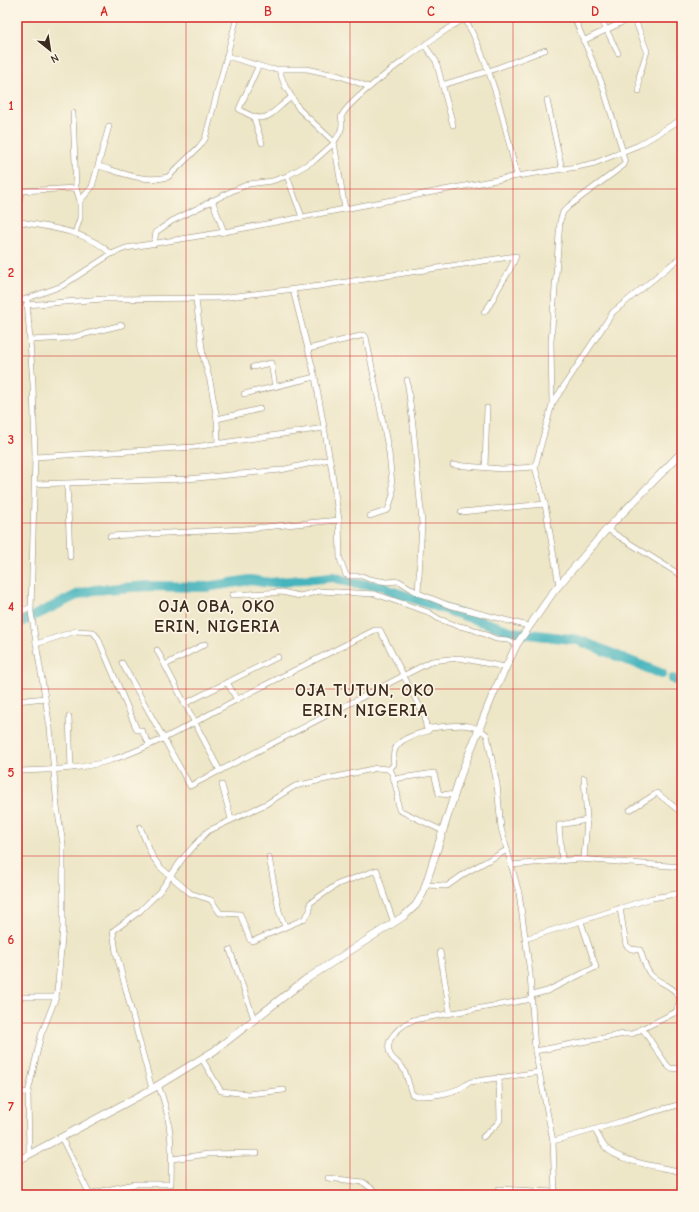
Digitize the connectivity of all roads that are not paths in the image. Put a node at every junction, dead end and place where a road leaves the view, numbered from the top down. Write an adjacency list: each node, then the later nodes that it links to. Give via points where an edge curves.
1 (237, 17): 11 (street)
2 (465, 17): 8 (street); 14 (street)
3 (574, 17): 7 (street)
4 (600, 17): 6 (street)
5 (634, 17): 6 (street); 17 (street, via 647,51 639,77)
6 (607, 29): 7 (street); 10 (street)
7 (583, 41): 27 (street, via 602,84)
8 (425, 46): 15 (street, via 435,58); 16 (street)
9 (544, 50): 14 (street)
10 (618, 53)
11 (227, 56): 12 (street); 29 (street, via 205,139 168,177 143,179)
12 (258, 67): 13 (street); 21 (street, via 239,109)
13 (279, 70): 16 (street, via 307,70 340,76); 18 (street)
14 (489, 71): 15 (street); 32 (street)
15 (442, 85): 23 (street)
16 (369, 87): 26 (street, via 343,113 341,117 344,126)
17 (639, 91)
18 (292, 97): 21 (street, via 276,111 260,119); 26 (street, via 299,109)
19 (547, 100): 30 (street)
20 (73, 113): 33 (street)
21 (254, 118): 25 (street)
22 (682, 119): 27 (street, via 650,140)
23 (453, 125)
24 (109, 126): 29 (street)
25 (262, 143)
26 (334, 143): 31 (street, via 315,160); 38 (street)
27 (622, 153): 30 (street, via 595,163); 59 (street, via 624,164 569,206 563,212 560,221 551,342)
28 (17, 161): 34 (street)
29 (99, 166): 36 (street, via 92,187)
30 (562, 169): 32 (street)
31 (287, 176): 35 (street, via 249,184); 39 (street)
32 (517, 176): 38 (street)
33 (76, 188): 34 (street); 36 (street)
34 (21, 191): 37 (street)
35 (212, 200): 41 (street); 43 (street, via 160,229 155,234)
36 (80, 201): 42 (street, via 80,218)
37 (17, 208)
38 (345, 209): 39 (street)
39 (302, 217): 41 (street)
40 (17, 221): 42 (street)
41 (224, 232): 43 (street)
42 (75, 233): 44 (street, via 97,242)
43 (154, 244): 44 (street, via 126,248)
44 (111, 254): 49 (street, via 62,286)
45 (682, 256): 59 (street, via 613,312)
46 (293, 290): 47 (street); 50 (street, via 516,256 508,276); 53 (street)
47 (196, 300): 49 (street, via 103,299); 62 (street, via 202,356)
48 (17, 302): 49 (street)
49 (26, 302): 52 (street)
50 (484, 312)
51 (122, 325): 52 (street, via 69,338)
52 (30, 340): 66 (street)
53 (308, 349): 55 (street); 75 (street, via 364,335 366,337 389,453 393,494 388,510)
54 (253, 367): 57 (street, via 271,363)
55 (315, 376): 57 (street); 63 (street)
56 (407, 380): 82 (street, via 422,523)
57 (275, 387): 58 (street)
58 (244, 394)
59 (552, 404): 69 (street)
60 (487, 408): 70 (street)
61 (260, 409): 62 (street)
62 (217, 419): 64 (street)
63 (324, 428): 64 (street); 67 (street)
64 (218, 443): 66 (street, via 194,447)
65 (682, 452): 77 (main road)
66 (35, 457): 71 (street)
67 (330, 459): 72 (street, via 266,472 187,479); 76 (street)
68 (453, 465): 70 (street)
69 (535, 466): 70 (street, via 502,469); 73 (street)
70 (485, 467)
71 (35, 484): 72 (street); 84 (street)
72 (67, 484): 79 (street)
73 (545, 504): 74 (street); 81 (street)
74 (461, 512)
75 (370, 516)
76 (339, 520): 78 (street, via 244,529); 82 (street, via 340,558 347,576 362,576 387,582 399,581)
77 (607, 529): 80 (street); 81 (main road)
78 (110, 536)
79 (70, 558)
80 (682, 576)
81 (559, 586): 86 (main road)
82 (418, 593): 86 (street, via 448,605)
83 (232, 595): 89 (street, via 282,592 300,596 320,591 375,594 428,612 455,625)
84 (30, 610): 85 (street); 87 (street)
85 (17, 612)
86 (527, 628): 89 (main road)
87 (36, 644): 97 (street); 106 (street, via 76,631 93,632 98,638 137,730 141,730)
88 (205, 644): 93 (street)
89 (517, 644): 94 (main road)
90 (157, 650): 93 (street)
91 (278, 657): 96 (street)
92 (122, 662): 105 (street)
93 (165, 665): 100 (street)
94 (504, 667): 95 (street, via 459,658 432,661); 104 (main road)
95 (403, 676): 98 (street, via 380,630 375,630); 103 (street, via 424,717 426,727); 111 (street)
96 (227, 682): 98 (street); 100 (street)
97 (45, 698): 99 (street); 108 (street, via 50,728)
98 (236, 700): 102 (street)
99 (17, 701)
100 (184, 704): 102 (street)
101 (69, 717): 107 (street)
102 (194, 723): 105 (street); 111 (street)
103 (430, 728): 104 (street, via 465,724); 109 (street, via 428,731 409,736 396,746 392,755 394,764)
104 (478, 730): 115 (main road); 122 (street, via 487,734 491,749 501,828)
105 (165, 739): 106 (street); 111 (street, via 190,786)
106 (150, 745): 107 (street, via 107,762)
107 (71, 768): 108 (street)
108 (52, 769): 110 (street); 139 (street, via 63,844 63,927)
109 (389, 770): 112 (street); 118 (street, via 376,768 295,786 266,804)
110 (17, 771)
111 (220, 771)
112 (394, 778): 115 (street, via 434,773 439,794); 121 (street, via 399,810)
113 (584, 778): 119 (street)
114 (222, 785): 118 (street)
115 (454, 795): 121 (main road)
116 (630, 810): 117 (street, via 657,793)
117 (682, 813)
118 (231, 819): 128 (street, via 208,831 182,858)
119 (587, 820): 124 (street); 125 (street, via 559,825)
120 (140, 827): 128 (street, via 152,856)
121 (443, 831): 129 (main road)
122 (507, 850): 126 (street); 129 (street, via 467,872 448,886)
123 (269, 857): 134 (street, via 279,911)
124 (584, 859): 125 (street); 127 (street)
125 (562, 861): 126 (street)
126 (511, 866): 135 (street, via 519,893)
127 (682, 867)
128 (170, 876): 134 (street, via 190,893 211,900 220,914 240,914 250,940 253,941); 149 (street, via 160,891 114,929 113,933 116,952)
129 (426, 885): 133 (main road, via 416,905)
130 (682, 893): 131 (street, via 652,898)
131 (620, 908): 132 (street); 143 (street, via 628,948 640,950 652,975 671,987 679,998 678,1008 673,1015)
132 (581, 922): 135 (street); 140 (street, via 596,967)
133 (394, 923): 134 (street, via 377,870 338,884 310,903 310,911 304,919); 142 (main road, via 305,980)
134 (285, 926)
135 (525, 939): 140 (street)
136 (230, 950): 142 (street)
137 (440, 952): 141 (street)
138 (17, 997): 139 (street)
139 (56, 997): 152 (street, via 41,1035)
140 (532, 997): 141 (street); 144 (street)
141 (450, 1013): 148 (street, via 409,1022 397,1030 389,1044 391,1056 403,1069 412,1094 442,1094 464,1087 470,1082)
142 (254, 1019): 145 (main road)
143 (642, 1028): 144 (street, via 632,1034); 147 (street, via 666,1064 670,1068 680,1069)
144 (535, 1051): 146 (street)
145 (202, 1059): 149 (main road); 150 (street, via 221,1091 248,1094)
146 (539, 1072): 148 (street); 157 (street)
147 (682, 1075)
148 (499, 1077): 156 (street, via 500,1120)
149 (155, 1087): 155 (main road); 160 (street, via 166,1102)
150 (284, 1090)
151 (17, 1091): 152 (street)
152 (28, 1093): 158 (street)
153 (682, 1104): 154 (street)
154 (595, 1130): 157 (street); 162 (street, via 604,1146 612,1152 638,1162)
155 (61, 1137): 158 (main road); 166 (street)
156 (483, 1137)
157 (553, 1141): 165 (street)
158 (29, 1153): 161 (main road)
159 (257, 1153): 160 (street, via 208,1154)
160 (172, 1159): 166 (street, via 171,1184 135,1184)
161 (17, 1160)
162 (682, 1172)
163 (328, 1178): 168 (street, via 363,1182)
164 (499, 1189): 165 (street)
165 (555, 1193)
166 (90, 1194): 167 (street)
167 (83, 1195)
168 (380, 1195)

